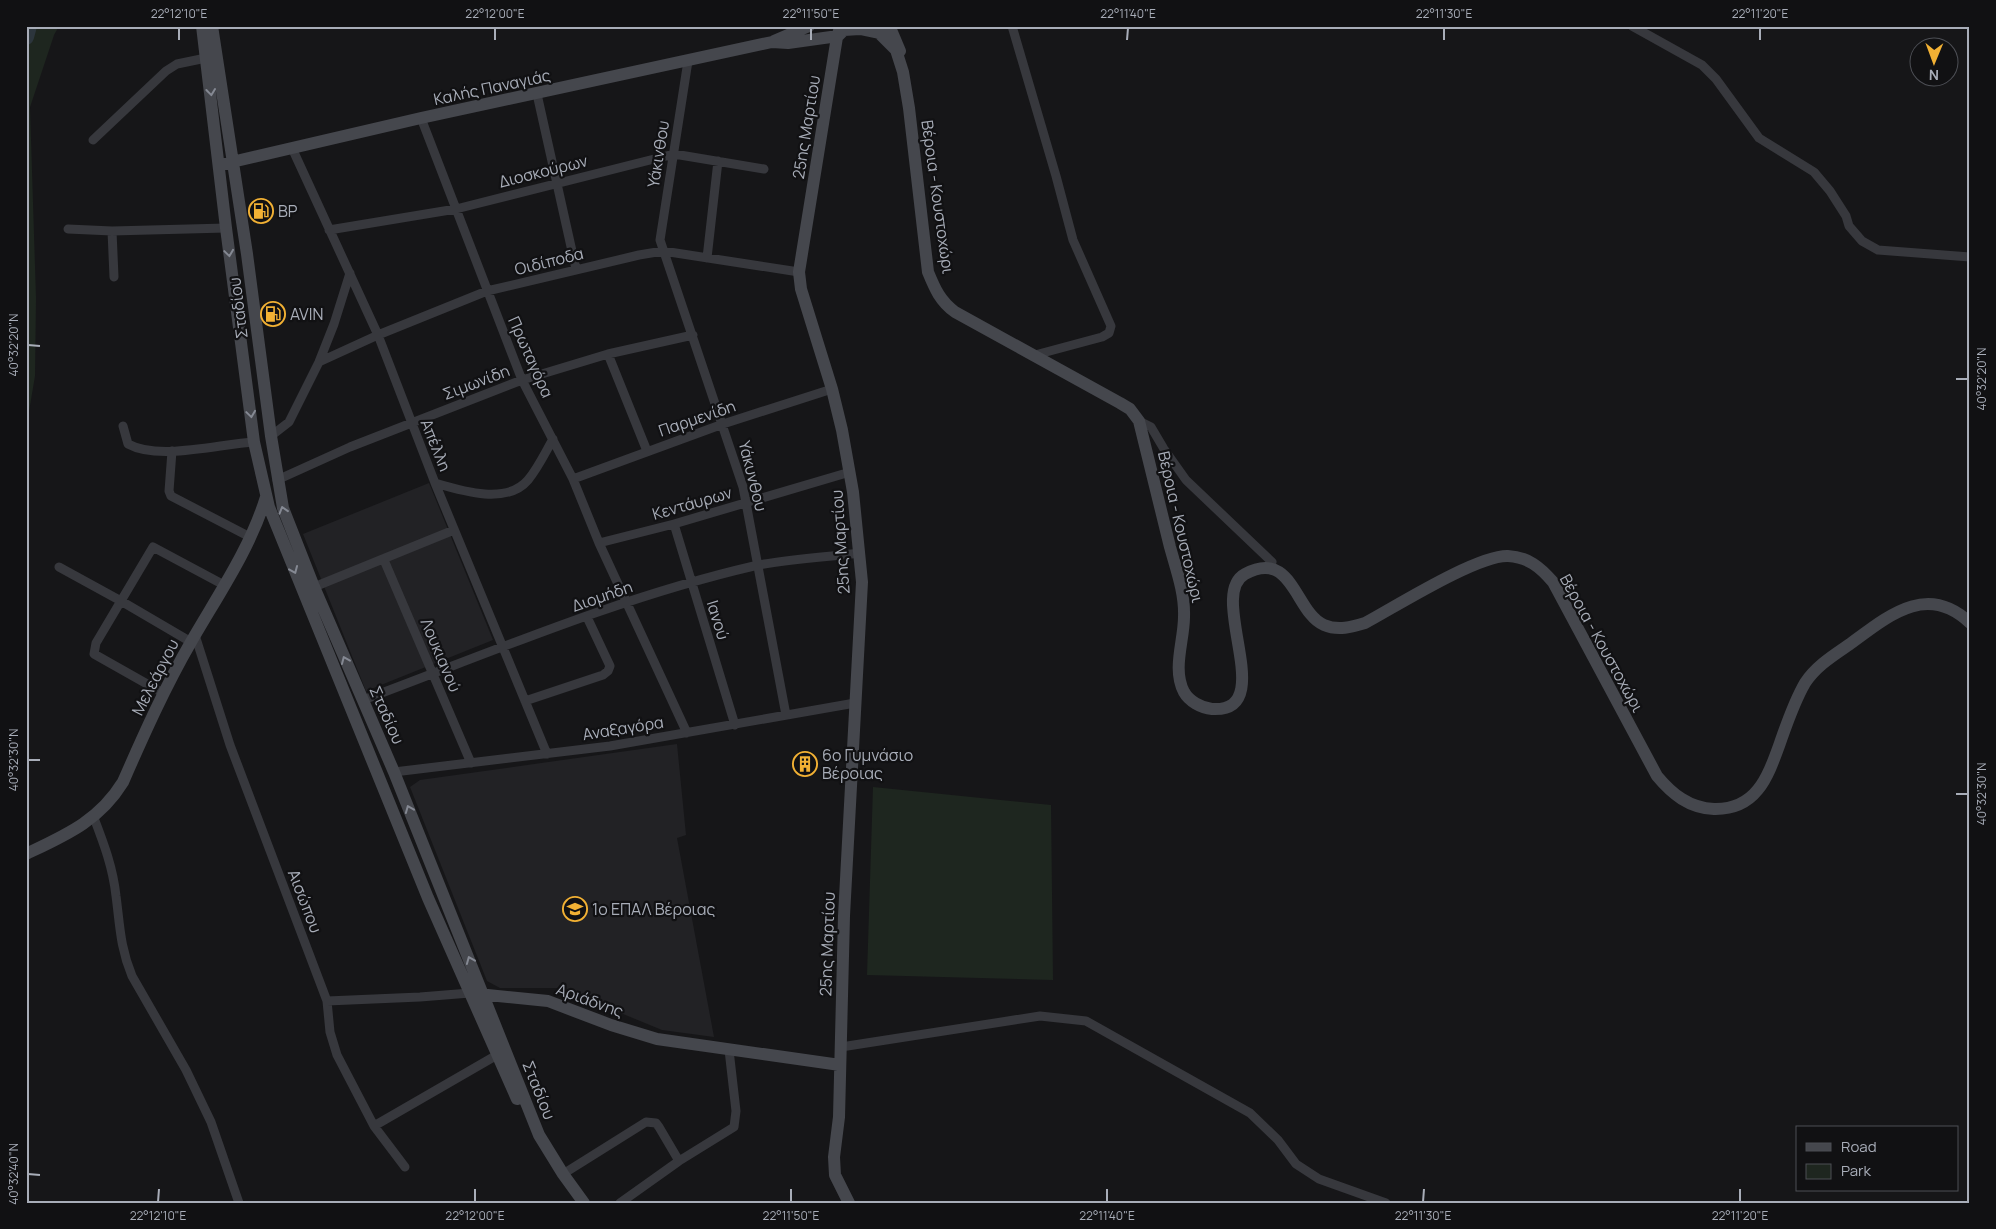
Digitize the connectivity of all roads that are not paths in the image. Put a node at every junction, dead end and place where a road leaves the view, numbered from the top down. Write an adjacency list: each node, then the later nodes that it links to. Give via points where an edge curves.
1 (202, 26): 9 (street, Σταδίου)
2 (212, 26): 17 (street, Σταδίου)
3 (809, 26): 8 (street, Καλής Παναγιάς)
4 (887, 26): 11 (street, Βέροια - Κουστοχώρι, via 900,50)
5 (1012, 26): 38 (street, via 1073,240 1110,326 1109,333 1102,337)
6 (1632, 26): 28 (street, via 1702,65 1759,138 1814,172 1862,241 1878,250)
7 (839, 31): 8 (street, Καλής Παναγιάς, via 788,43); 11 (street, Βέροια - Κουστοχώρι, via 875,31 892,46); 31 (street, 25ης Μαρτίου)
8 (772, 42): 10 (street, Καλής Παναγιάς)
9 (206, 58): 14 (street, via 177,64 166,71); 19 (street, Σταδίου, one-way to 19)
10 (688, 61): 12 (street, Καλής Παναγιάς); 16 (street, Υάκινθου)
11 (900, 61): 38 (street, Βέροια - Κουστοχώρι, via 910,108 928,272 936,291 946,306 955,312)
12 (537, 94): 13 (street, Καλής Παναγιάς); 21 (street)
13 (422, 118): 15 (street, Καλής Παναγιάς); 22 (street, Πρωταγόρα)
14 (93, 140)
15 (292, 148): 17 (street, Καλής Παναγιάς); 25 (street, Απέλλη)
16 (674, 154): 18 (street, Διοσκούρων); 21 (street, Διοσκούρων); 27 (street, Υάκινθου, via 660,240)
17 (232, 161): 19 (street, Καλής Παναγιάς); 46 (street, Σταδίου)
18 (718, 161): 20 (street, Διοσκούρων); 29 (street)
19 (219, 165): 23 (street, Σταδίου)
20 (764, 169)
21 (556, 184): 22 (street, Διοσκούρων); 30 (street)
22 (456, 209): 25 (street, Διοσκούρων); 34 (street, Πρωταγόρα)
23 (226, 228): 26 (street); 48 (street, Σταδίου, one-way to 48)
24 (68, 229): 26 (street)
25 (329, 230): 32 (street, Απέλλη)
26 (112, 231): 33 (street)
27 (662, 251): 29 (street, Οιδίποδα); 30 (street, Οιδίποδα); 36 (street, Υάκυνθου)
28 (1970, 257)
29 (707, 258): 31 (street, Οιδίποδα)
30 (576, 269): 34 (street, Οιδίποδα)
31 (798, 272): 41 (street, 25ης Μαρτίου)
32 (350, 273): 35 (street, Απέλλη); 39 (street)
33 (114, 277)
34 (487, 292): 35 (street, Οιδίποδα); 40 (street, Πρωταγόρα)
35 (378, 335): 39 (street, Οιδίποδα); 43 (street, Απέλλη)
36 (693, 335): 37 (street, Σιμωνίδη); 44 (street, Υάκυνθου)
37 (608, 354): 40 (street, Σιμωνίδη); 50 (street)
38 (1035, 355): 42 (street, Βέροια - Κουστοχώρι, via 1130,409)
39 (319, 362): 46 (street, via 288,422)
40 (522, 380): 43 (street, Σιμωνίδη); 47 (street, Πρωταγόρα)
41 (832, 389): 44 (street, Παρμενίδη); 51 (street, 25ης Μαρτίου)
42 (1139, 422): 65 (street, via 1151,428 1186,480 1272,562); 65 (street, Βέροια - Κουστοχώρι, via 1184,600 1180,681 1184,692 1198,705 1219,709 1236,700 1243,678 1233,611 1235,586 1244,574)
43 (411, 424): 53 (street, Σιμωνίδη); 54 (street, Απέλλη)
44 (723, 424): 50 (street, Παρμενίδη); 56 (street, Υάκυνθου)
45 (123, 426): 49 (street, via 128,444 135,448)
46 (271, 436): 53 (street, Σταδίου)
47 (553, 439): 52 (street, Πρωταγόρα); 54 (street, via 527,481 516,488 499,494 480,494)
48 (254, 442): 49 (street); 55 (street, Σταδίου)
49 (172, 451): 59 (street, via 169,491 172,496)
50 (647, 451): 52 (street, Παρμενίδη)
51 (850, 472): 56 (street, Κεντάυρων); 61 (street, 25ης Μαρτίου)
52 (573, 479): 60 (street, Πρωταγόρα)
53 (277, 480): 55 (street, Μελεάργου); 68 (street, Σταδίου, one-way to 53, via 288,523)
54 (435, 484): 58 (street, Απέλλη)
55 (266, 496): 59 (street, Μελεάργου); 88 (street, Σταδίου, one-way to 88, via 428,898)
56 (746, 504): 57 (street, Κεντάυρων); 63 (street, Υάκυνθου)
57 (674, 524): 60 (street, Κεντάυρων); 66 (street, Ιανού)
58 (454, 530): 62 (street); 74 (street, Απέλλη)
59 (250, 537): 67 (street, Μελεάργου)
60 (599, 543): 70 (street, Πρωταγόρα)
61 (860, 553): 63 (street, Διομήδη); 79 (street, 25ης Μαρτίου, via 862,582)
62 (384, 560): 68 (street); 75 (street, Λουκιανού)
63 (756, 566): 66 (street, Διομήδη); 80 (street, Υάκυνθου)
64 (59, 567): 69 (street)
65 (1268, 569): 72 (street, Βέροια - Κουστοχώρι, via 1281,572 1286,577 1316,619 1333,627 1350,628 1492,558 1509,556 1528,560 1553,582 1657,776 1684,800 1709,809 1739,804 1760,788 1771,769 1806,682 1821,665 1873,626 1896,612 1928,604 1948,607)
66 (691, 583): 70 (street, Διομήδη); 81 (street, Ιανού)
67 (224, 585): 69 (street, via 153,547); 73 (street, Μελεάργου)
68 (314, 587): 77 (street, Σταδίου, one-way to 68)
69 (121, 600): 73 (street); 76 (street, via 96,643 94,654)
70 (627, 603): 71 (street, Διομήδη); 82 (street, Πρωταγόρα)
71 (587, 617): 74 (street, Διομήδη); 78 (street, via 610,666 608,671)
72 (1970, 623)
73 (193, 639): 76 (street, Μελεάργου); 90 (street, Αισώπου)
74 (501, 647): 75 (street, Διομήδη); 78 (street, Απέλλη)
75 (433, 674): 77 (street, Διομήδη); 84 (street, Λουκιανού)
76 (163, 693): 86 (street, Μελεάργου, via 123,782)
77 (363, 700): 85 (street, Σταδίου)
78 (526, 701): 83 (street, Απέλλη)
79 (855, 703): 80 (street, Αναξαγόρα); 91 (street, 25ης Μαρτίου)
80 (786, 715): 81 (street, Αναξαγόρα)
81 (735, 725): 82 (street, Αναξαγόρα)
82 (687, 733): 83 (street, Αναξαγόρα)
83 (547, 754): 84 (street, Αναξαγόρα)
84 (471, 763): 85 (street, Αναξαγόρα)
85 (394, 772): 89 (street, Σταδίου, one-way to 85)
86 (94, 818): 87 (street, Μελεάργου); 100 (street, via 108,853 126,962 211,1122)
87 (26, 854)
88 (470, 993): 89 (street, Αριάδνης); 90 (street, Αριάδνης); 93 (street, Σταδίου)
89 (484, 994): 92 (street, Αριάδνης, via 548,1001 657,1039); 96 (street, Σταδίου)
90 (326, 1002): 95 (street, Αισώπου, via 337,1055)
91 (841, 1047): 94 (street, 25ης Μαρτίου); 104 (street, via 1040,1016 1086,1021 1250,1113 1278,1140 1296,1164 1319,1179)
92 (729, 1050): 94 (street, Αριάδνης); 97 (street, via 736,1111 734,1127)
93 (496, 1055): 95 (street); 96 (street, Σταδίου, via 529,1126)
94 (840, 1065): 103 (street, 25ης Μαρτίου, via 835,1175)
95 (374, 1126): 98 (street, Αισώπου)
96 (539, 1135): 99 (street)
97 (679, 1162): 99 (street, via 656,1123 646,1122); 102 (street)
98 (405, 1168)
99 (563, 1174): 101 (street)
100 (239, 1203)
101 (584, 1203)
102 (620, 1203)
103 (849, 1203)
104 (1386, 1203)

